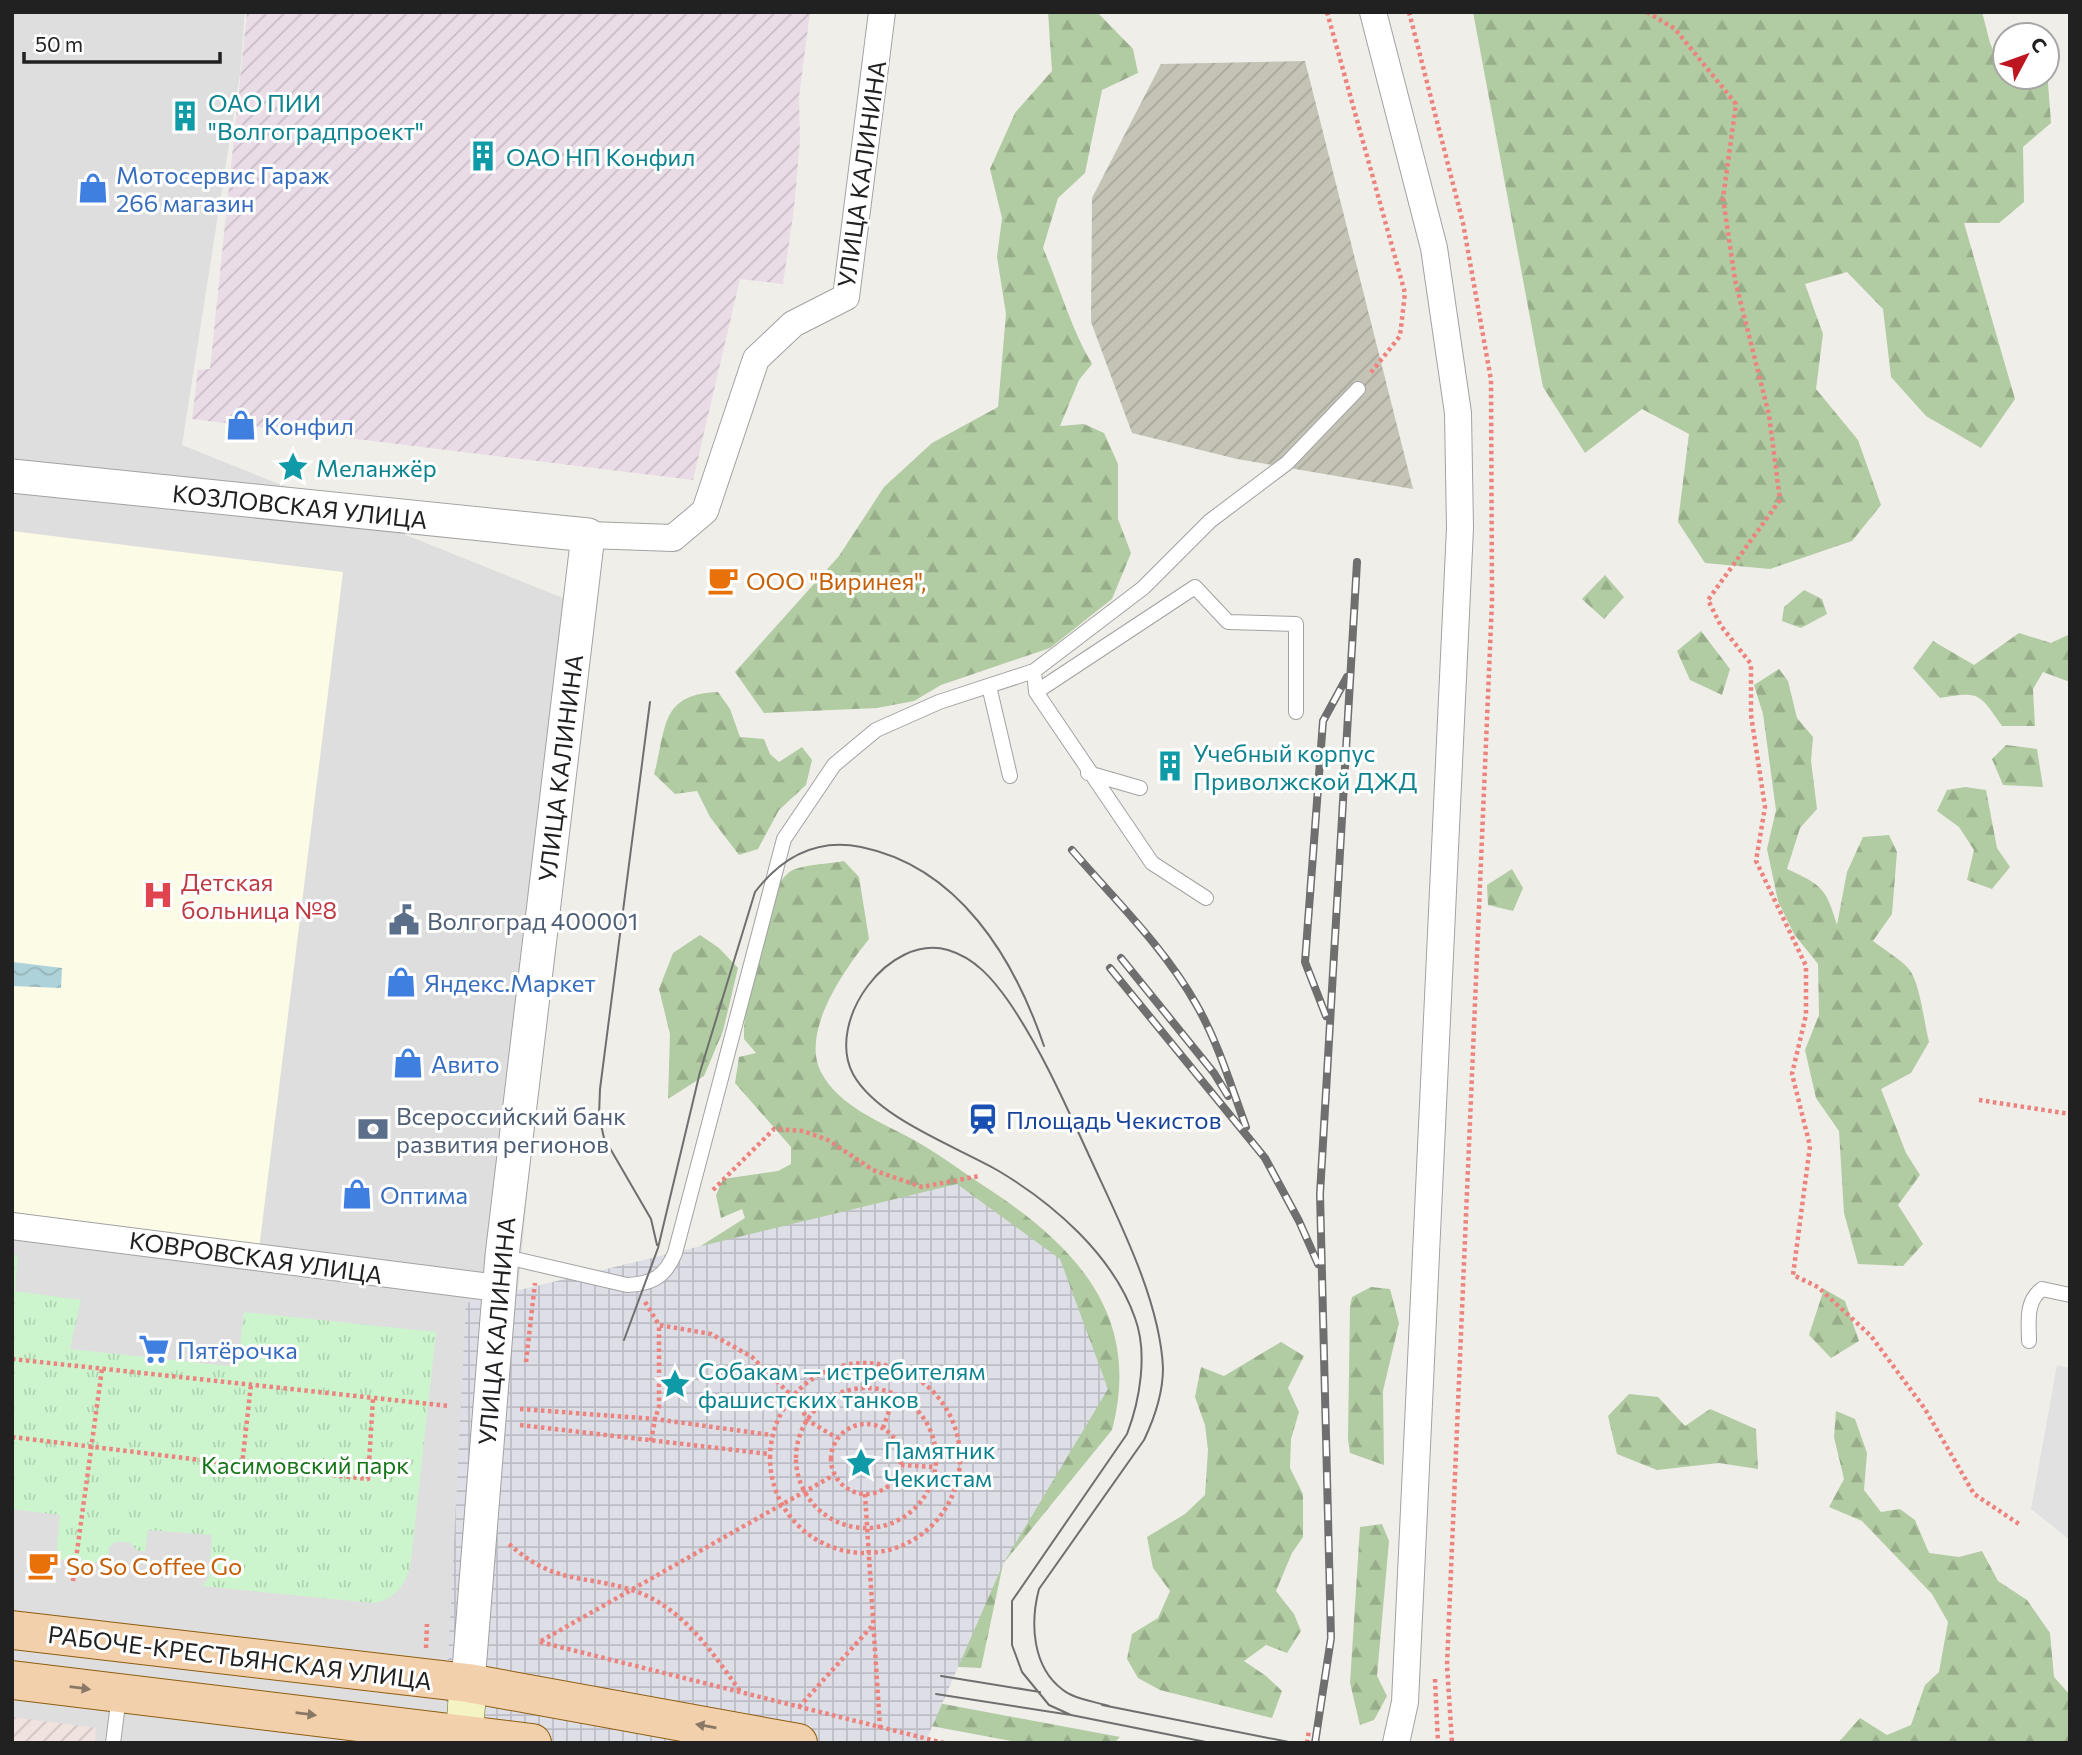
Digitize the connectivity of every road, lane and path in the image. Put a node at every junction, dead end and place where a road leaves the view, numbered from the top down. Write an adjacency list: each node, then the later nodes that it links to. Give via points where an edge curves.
1 (882, 12): 7 (street, УЛИЦА КАЛИНИНА, via 846,297 793,324 756,359 705,511 673,538)
2 (1327, 12): 5 (path, via 1405,293 1400,336)
3 (1373, 12): 69 (street, via 1433,248 1458,413 1460,528 1405,1702)
4 (1647, 12): 49 (path, via 1675,29 1736,104 1723,198 1735,280 1769,415 1780,500 1708,600 1721,626 1751,664 1751,715 1765,807 1756,861 1806,966 1807,1015 1792,1074 1810,1146 1793,1275 1818,1287 1871,1336 1925,1409 1974,1494)
5 (1358, 389): 8 (lane, via 1287,463 1210,522 1143,588)
6 (12, 476): 7 (street, КОЗЛОВСКАЯ УЛИЦА)
7 (589, 535): 22 (street, УЛИЦА КАЛИНИНА)
8 (1034, 671): 9 (lane); 10 (lane)
9 (989, 686): 13 (lane); 19 (lane, via 876,730 834,765 784,839)
10 (1036, 692): 11 (lane, via 1195,587 1228,622 1296,624); 12 (lane)
11 (1296, 712)
12 (1088, 773): 14 (lane); 15 (lane, via 1152,863)
13 (1010, 776)
14 (1140, 788)
15 (1206, 898)
16 (1979, 1100): 17 (path)
17 (2070, 1114)
18 (979, 1176): 19 (path, via 922,1187 873,1170 828,1140 803,1131 774,1129)
19 (682, 1224): 21 (lane, via 667,1271 647,1284 627,1285)
20 (12, 1226): 22 (street, КОВРОВСКАЯ УЛИЦА)
21 (538, 1265): 22 (lane); 27 (path)
22 (500, 1272): 58 (street, УЛИЦА КАЛИНИНА)
23 (2070, 1295): 24 (lane, via 2042,1289 2035,1294 2029,1306)
24 (2029, 1342)
25 (12, 1359): 26 (path)
26 (102, 1369): 28 (path); 40 (path)
27 (525, 1369)
28 (251, 1384): 31 (path); 42 (path)
29 (792, 1395): 33 (path, via 752,1357 712,1334 659,1325); 34 (path); 36 (path); 52 (path, via 819,1374 869,1362 918,1378 951,1418 960,1460 950,1501 915,1539)
30 (895, 1395): 34 (path, via 871,1388 846,1391 824,1402); 35 (path); 44 (path, via 916,1409 930,1430)
31 (373, 1398): 32 (path); 42 (path, via 368,1479)
32 (449, 1406)
33 (655, 1419): 36 (path); 39 (path); 39 (path, via 520,1408 520,1426)
34 (807, 1420): 38 (path); 46 (path, via 796,1456)
35 (883, 1428): 38 (path, via 863,1423); 43 (path, via 898,1443)
36 (772, 1435): 41 (path)
37 (12, 1437): 40 (path)
38 (837, 1438): 45 (path, via 830,1456)
39 (651, 1441): 41 (path)
40 (91, 1447): 42 (path); 53 (path)
41 (769, 1454): 48 (path, via 772,1480)
42 (242, 1465)
43 (901, 1465): 44 (path); 47 (path, via 884,1489)
44 (935, 1467): 50 (path, via 919,1505 897,1521)
45 (834, 1475): 46 (path); 47 (path, via 847,1489)
46 (805, 1492): 48 (path); 50 (path, via 839,1523)
47 (865, 1494): 50 (path)
48 (782, 1505): 52 (path, via 817,1541 849,1552); 54 (path)
49 (2019, 1524)
50 (867, 1528): 52 (path)
51 (506, 1541): 54 (path, via 527,1560 561,1576)
52 (869, 1553): 55 (path)
53 (73, 1581)
54 (632, 1590): 59 (path, via 695,1632); 59 (path, via 540,1642)
55 (873, 1625): 61 (path); 62 (path)
56 (12, 1630): 58 (main road, РАБОЧЕ-КРЕСТЬЯНСКАЯ УЛИЦА)
57 (12, 1680): 60 (main road, РАБОЧЕ-КРЕСТЬЯНСКАЯ УЛИЦА, one-way to 60)
58 (468, 1683): 61 (main road, РАБОЧЕ-КРЕСТЬЯНСКАЯ УЛИЦА, one-way to 58); 64 (main road)
59 (741, 1692): 61 (path)
60 (121, 1693): 64 (main road, РАБОЧЕ-КРЕСТЬЯНСКАЯ УЛИЦА, one-way to 64); 65 (lane)
61 (798, 1725): 62 (path)
62 (880, 1728): 67 (path)
63 (1308, 1730): 68 (path)
64 (465, 1738): 66 (main road, РАБОЧЕ-КРЕСТЬЯНСКАЯ УЛИЦА)
65 (113, 1743)
66 (532, 1743)
67 (944, 1743)
68 (1307, 1743)
69 (1396, 1743)

